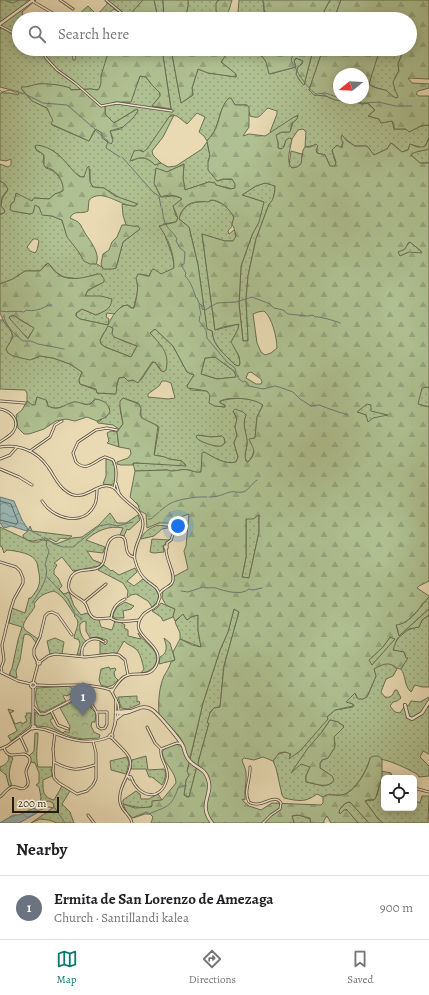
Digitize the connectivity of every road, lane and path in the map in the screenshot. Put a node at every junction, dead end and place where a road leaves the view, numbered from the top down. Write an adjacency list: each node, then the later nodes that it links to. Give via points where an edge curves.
1 (32, 0): 5 (street); 6 (street)
2 (60, 0): 4 (street)
3 (106, 0): 7 (street)
4 (73, 9)
5 (17, 12)
6 (52, 12)
7 (121, 12)
8 (12, 16): 9 (street)
9 (0, 25): 10 (street)
10 (12, 32)
11 (45, 56): 12 (street, via 57,70 75,82 101,106 117,103)
12 (172, 111)
13 (0, 401): 14 (street)
14 (25, 403)
15 (0, 409): 18 (street, via 13,415 16,423 12,433)
16 (62, 421): 24 (street, via 56,425 50,437)
17 (117, 430): 30 (street, via 96,430 78,442 73,453 76,462 82,466 89,466 105,457 111,459 115,464)
18 (0, 442): 19 (street)
19 (1, 446): 20 (street)
20 (10, 446): 21 (street); 23 (street)
21 (14, 446): 22 (street); 23 (street)
22 (18, 447): 23 (street); 25 (street)
23 (13, 449): 28 (street)
24 (35, 449): 25 (street); 26 (street); 27 (street)
25 (30, 451): 26 (street)
26 (33, 452): 27 (street)
27 (36, 454): 34 (street, via 67,493 82,496)
28 (0, 459)
29 (0, 469): 31 (street)
30 (116, 483): 33 (street); 35 (street)
31 (32, 485)
32 (97, 488): 33 (street); 34 (street); 36 (street)
33 (114, 488): 35 (street)
34 (94, 490): 36 (street)
35 (119, 493): 39 (street, via 136,509 142,520 142,532)
36 (97, 497): 37 (street, via 90,512 74,519 56,515)
37 (42, 501)
38 (175, 529): 43 (street, via 166,547 166,556 174,577 172,584)
39 (134, 557): 42 (street, via 142,576); 47 (street, via 127,553 124,538 117,536 106,548 104,561 100,566 76,572 71,577 69,585 71,592)
40 (0, 562): 57 (street, via 16,567 23,578 14,599 2,645 4,660)
41 (106, 584): 45 (street)
42 (157, 588): 43 (street); 44 (street)
43 (165, 588): 44 (street)
44 (160, 593): 50 (street, via 157,606 145,612)
45 (88, 599): 47 (street); 48 (street)
46 (125, 599): 49 (street, via 114,607)
47 (84, 602): 48 (street)
48 (86, 605): 49 (street, via 92,617)
49 (111, 618): 51 (street, via 118,621)
50 (140, 620): 51 (street); 52 (street)
51 (134, 621): 52 (street)
52 (138, 624): 58 (street, via 142,636 156,651 158,660 149,673)
53 (72, 635): 56 (street, via 57,614 46,614 33,651)
54 (104, 642): 55 (street, via 97,639 88,641 82,648)
55 (82, 656): 56 (street, via 55,654); 58 (street, via 119,655 125,660)
56 (39, 662): 59 (street)
57 (1, 669): 59 (street, via 18,681)
58 (129, 675): 63 (street, via 118,682)
59 (32, 683): 61 (street); 62 (street)
60 (83, 684): 61 (street); 63 (street); 64 (street)
61 (36, 685): 62 (street)
62 (33, 687): 68 (street)
63 (112, 691): 65 (street)
64 (83, 695): 69 (street); 71 (street)
65 (116, 699): 70 (street); 70 (street)
66 (429, 702): 67 (street, via 422,713 412,719 408,717)
67 (405, 705)
68 (34, 707): 69 (street, via 40,714); 75 (street)
69 (51, 711): 77 (street, via 58,725)
70 (118, 711): 72 (street); 72 (street); 73 (street); 74 (street)
71 (97, 712): 71 (street, via 98,727 105,728 107,712)
72 (124, 713): 73 (street); 83 (street, via 147,707 154,710)
73 (117, 718): 74 (street)
74 (115, 725): 78 (street)
75 (33, 727): 79 (street, via 48,729); 80 (street)
76 (146, 727): 87 (street)
77 (68, 729)
78 (112, 734): 81 (street); 82 (street)
79 (57, 735): 84 (street, via 72,740); 89 (street, via 54,740)
80 (20, 736): 85 (street); 88 (street)
81 (109, 737): 82 (street); 84 (street)
82 (112, 738): 92 (street, via 129,758)
83 (177, 741): 87 (street); 102 (street, via 182,744 188,760 202,769 208,780 205,807)
84 (93, 742): 90 (street, via 96,753)
85 (4, 748): 86 (street); 98 (street, via 10,755 28,756 30,761 26,774 27,786 23,789 10,787)
86 (0, 749)
87 (161, 749): 94 (street, via 161,756 167,767 167,779 162,788 156,793 148,794 138,790)
88 (27, 751)
89 (54, 762): 90 (street, via 74,770); 90 (street, via 56,781 77,794 87,791 94,785)
90 (95, 765)
91 (250, 767): 103 (street, via 246,794 249,802 259,804 275,798 281,803 280,809)
92 (130, 770): 93 (street); 94 (street)
93 (127, 776): 94 (street); 95 (street)
94 (131, 779): 95 (street)
95 (125, 780): 101 (street, via 119,801)
96 (417, 789): 97 (street)
97 (429, 792)
98 (0, 797)
99 (88, 815): 100 (street)
100 (94, 823)
101 (132, 823)
102 (212, 823)
103 (263, 823)

